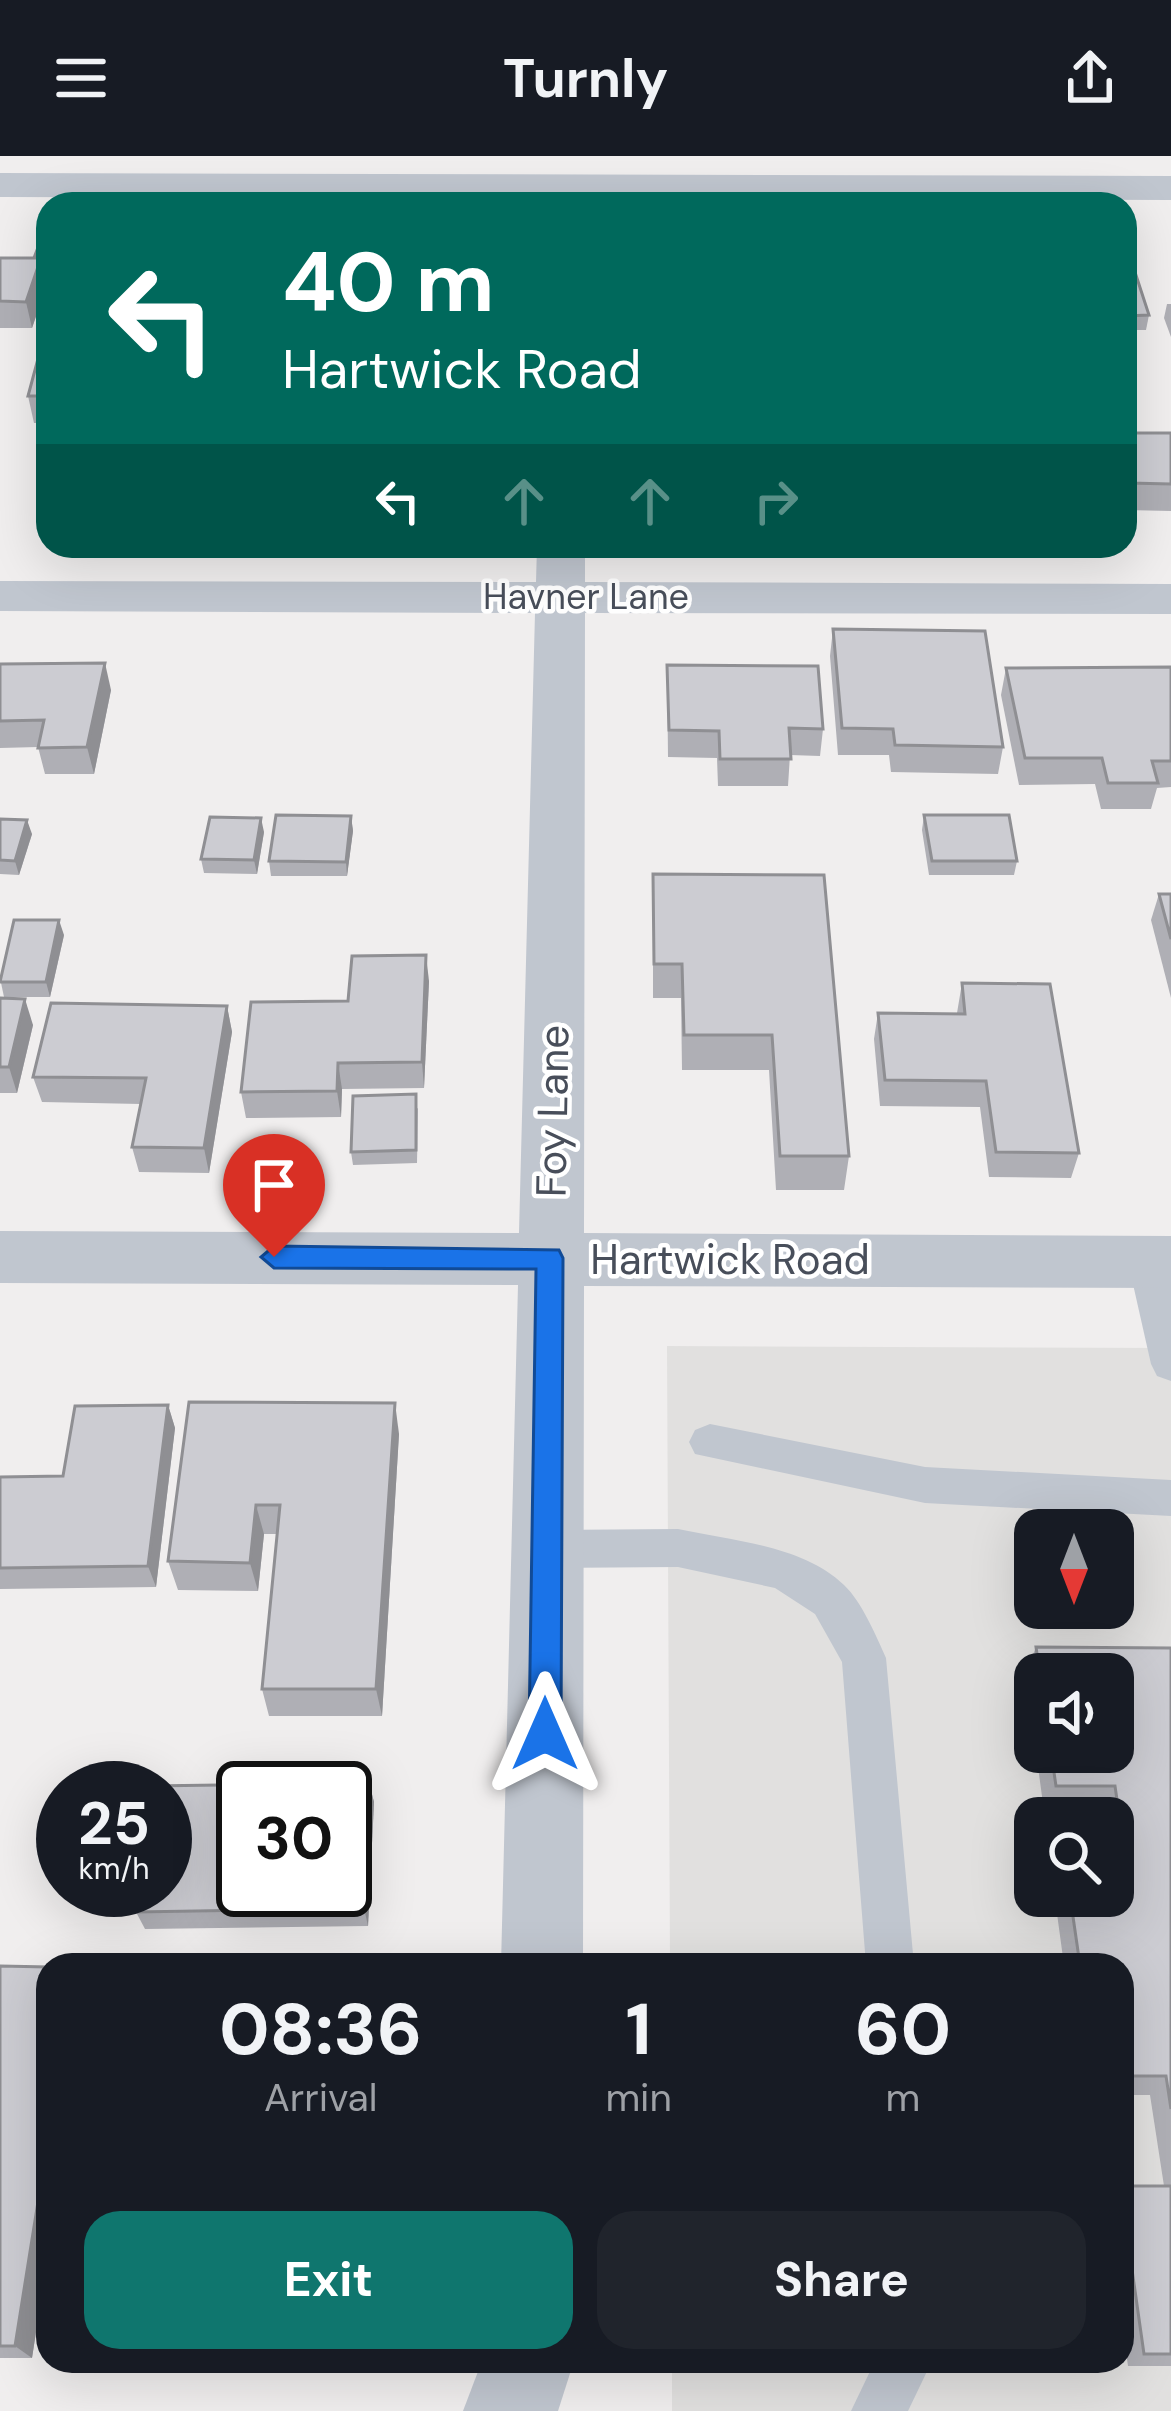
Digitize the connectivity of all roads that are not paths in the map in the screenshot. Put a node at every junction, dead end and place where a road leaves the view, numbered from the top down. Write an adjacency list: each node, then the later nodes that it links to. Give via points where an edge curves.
1 (566, 182): 2 (street); 3 (street)
2 (0, 185)
3 (1171, 188)
4 (561, 571): 5 (street, Havner Lane); 6 (street, Havner Lane); 8 (street, Foy Lane)
5 (0, 596)
6 (1171, 599)
7 (0, 1257): 8 (street, Hartwick Road)
8 (549, 1258): 9 (street, Hartwick Road); 13 (street, Foy Lane)
9 (1159, 1262): 10 (lane)
10 (1171, 1364)
11 (710, 1442): 12 (lane, via 925,1485)
12 (1171, 1498)
13 (547, 1549): 14 (street, Foy Lane); 15 (lane, via 678,1548 785,1570 830,1600 864,1658)
14 (542, 1953)
15 (889, 1953)
16 (526, 2373): 18 (street)
17 (899, 2373): 19 (lane)
18 (509, 2411)
19 (878, 2411)

